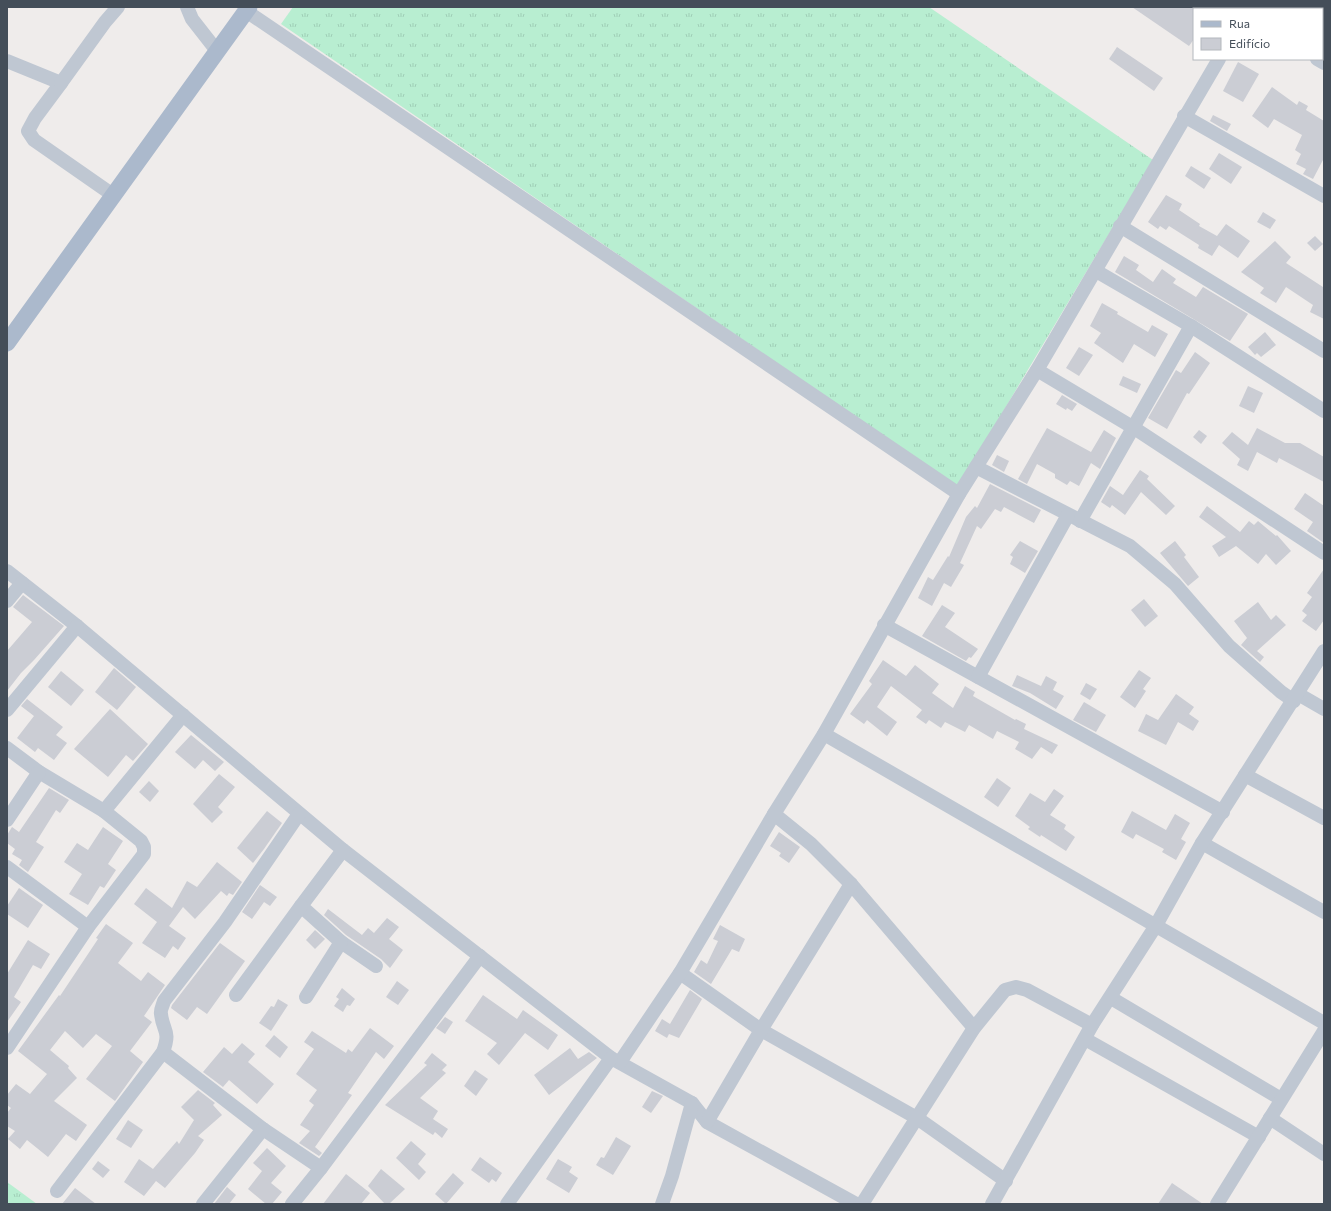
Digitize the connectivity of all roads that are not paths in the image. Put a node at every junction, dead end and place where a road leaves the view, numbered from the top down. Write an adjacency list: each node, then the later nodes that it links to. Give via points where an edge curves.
1 (118, 7): 7 (street)
2 (187, 7): 4 (street, via 192,19)
3 (248, 9): 4 (main road); 20 (street)
4 (217, 51): 9 (main road)
5 (1218, 60): 8 (street)
6 (7, 61): 7 (street)
7 (61, 83): 9 (street, via 28,131 34,140)
8 (1184, 116): 10 (street); 11 (street)
9 (113, 195): 14 (main road)
10 (1324, 196)
11 (1120, 226): 12 (street); 15 (street)
12 (1096, 271): 13 (street); 16 (street)
13 (1191, 326): 17 (street); 18 (street)
14 (7, 343)
15 (1324, 351)
16 (1037, 370): 18 (street); 19 (street)
17 (1324, 411)
18 (1134, 428): 21 (street); 22 (street)
19 (976, 467): 20 (street); 21 (street)
20 (959, 494): 26 (street)
21 (1074, 518): 29 (street); 30 (street, via 1130,546 1175,584 1229,646 1281,692)
22 (1324, 553)
23 (7, 571): 24 (street)
24 (22, 583): 25 (street); 27 (street)
25 (7, 601)
26 (884, 625): 29 (street); 34 (street)
27 (77, 626): 32 (street); 33 (street)
28 (1324, 651): 30 (street)
29 (978, 677): 39 (street)
30 (1296, 697): 31 (street); 37 (street)
31 (1324, 709)
32 (7, 710)
33 (183, 715): 38 (street); 40 (street)
34 (824, 734): 41 (street); 50 (street)
35 (7, 748): 36 (street)
36 (39, 772): 38 (street); 43 (street)
37 (1245, 775): 39 (street); 42 (street)
38 (104, 811): 51 (street, via 140,841 144,847 144,854)
39 (1223, 812): 44 (street)
40 (299, 814): 45 (street); 66 (street, via 225,922 164,1001 161,1013 167,1041)
41 (774, 814): 47 (street, via 811,844); 55 (street)
42 (1324, 818)
43 (7, 820)
44 (1202, 843): 49 (street); 50 (street)
45 (343, 850): 48 (street); 53 (street)
46 (7, 867): 51 (street)
47 (851, 884): 61 (street); 62 (street)
48 (300, 906): 52 (street); 56 (street)
49 (1324, 912)
50 (1155, 926): 58 (street); 59 (street)
51 (88, 927): 65 (street)
52 (341, 942): 54 (street); 57 (street)
53 (480, 956): 67 (street); 76 (street)
54 (376, 966)
55 (680, 973): 62 (street); 67 (street)
56 (236, 995)
57 (306, 997)
58 (1111, 998): 60 (street); 68 (street)
59 (1324, 1023)
60 (1092, 1025): 61 (street, via 1027,990 1016,987 1005,990); 64 (street)
61 (974, 1028): 70 (street)
62 (761, 1030): 70 (street); 72 (street)
63 (1324, 1031): 68 (street)
64 (1085, 1039): 74 (street); 77 (street)
65 (8, 1044)
66 (163, 1052): 73 (street); 78 (street)
67 (616, 1060): 69 (street); 82 (street)
68 (1280, 1099): 71 (street)
69 (692, 1103): 72 (street); 83 (street)
70 (917, 1118): 77 (street); 79 (street)
71 (1270, 1118): 74 (street); 75 (street)
72 (707, 1122): 79 (street)
73 (263, 1129): 76 (street); 80 (street)
74 (1259, 1137): 85 (street)
75 (1324, 1154)
76 (321, 1168): 81 (street)
77 (1006, 1181): 84 (street)
78 (57, 1191)
79 (854, 1203)
80 (203, 1204)
81 (292, 1204)
82 (507, 1204)
83 (662, 1204)
84 (992, 1204)
85 (1217, 1204)

